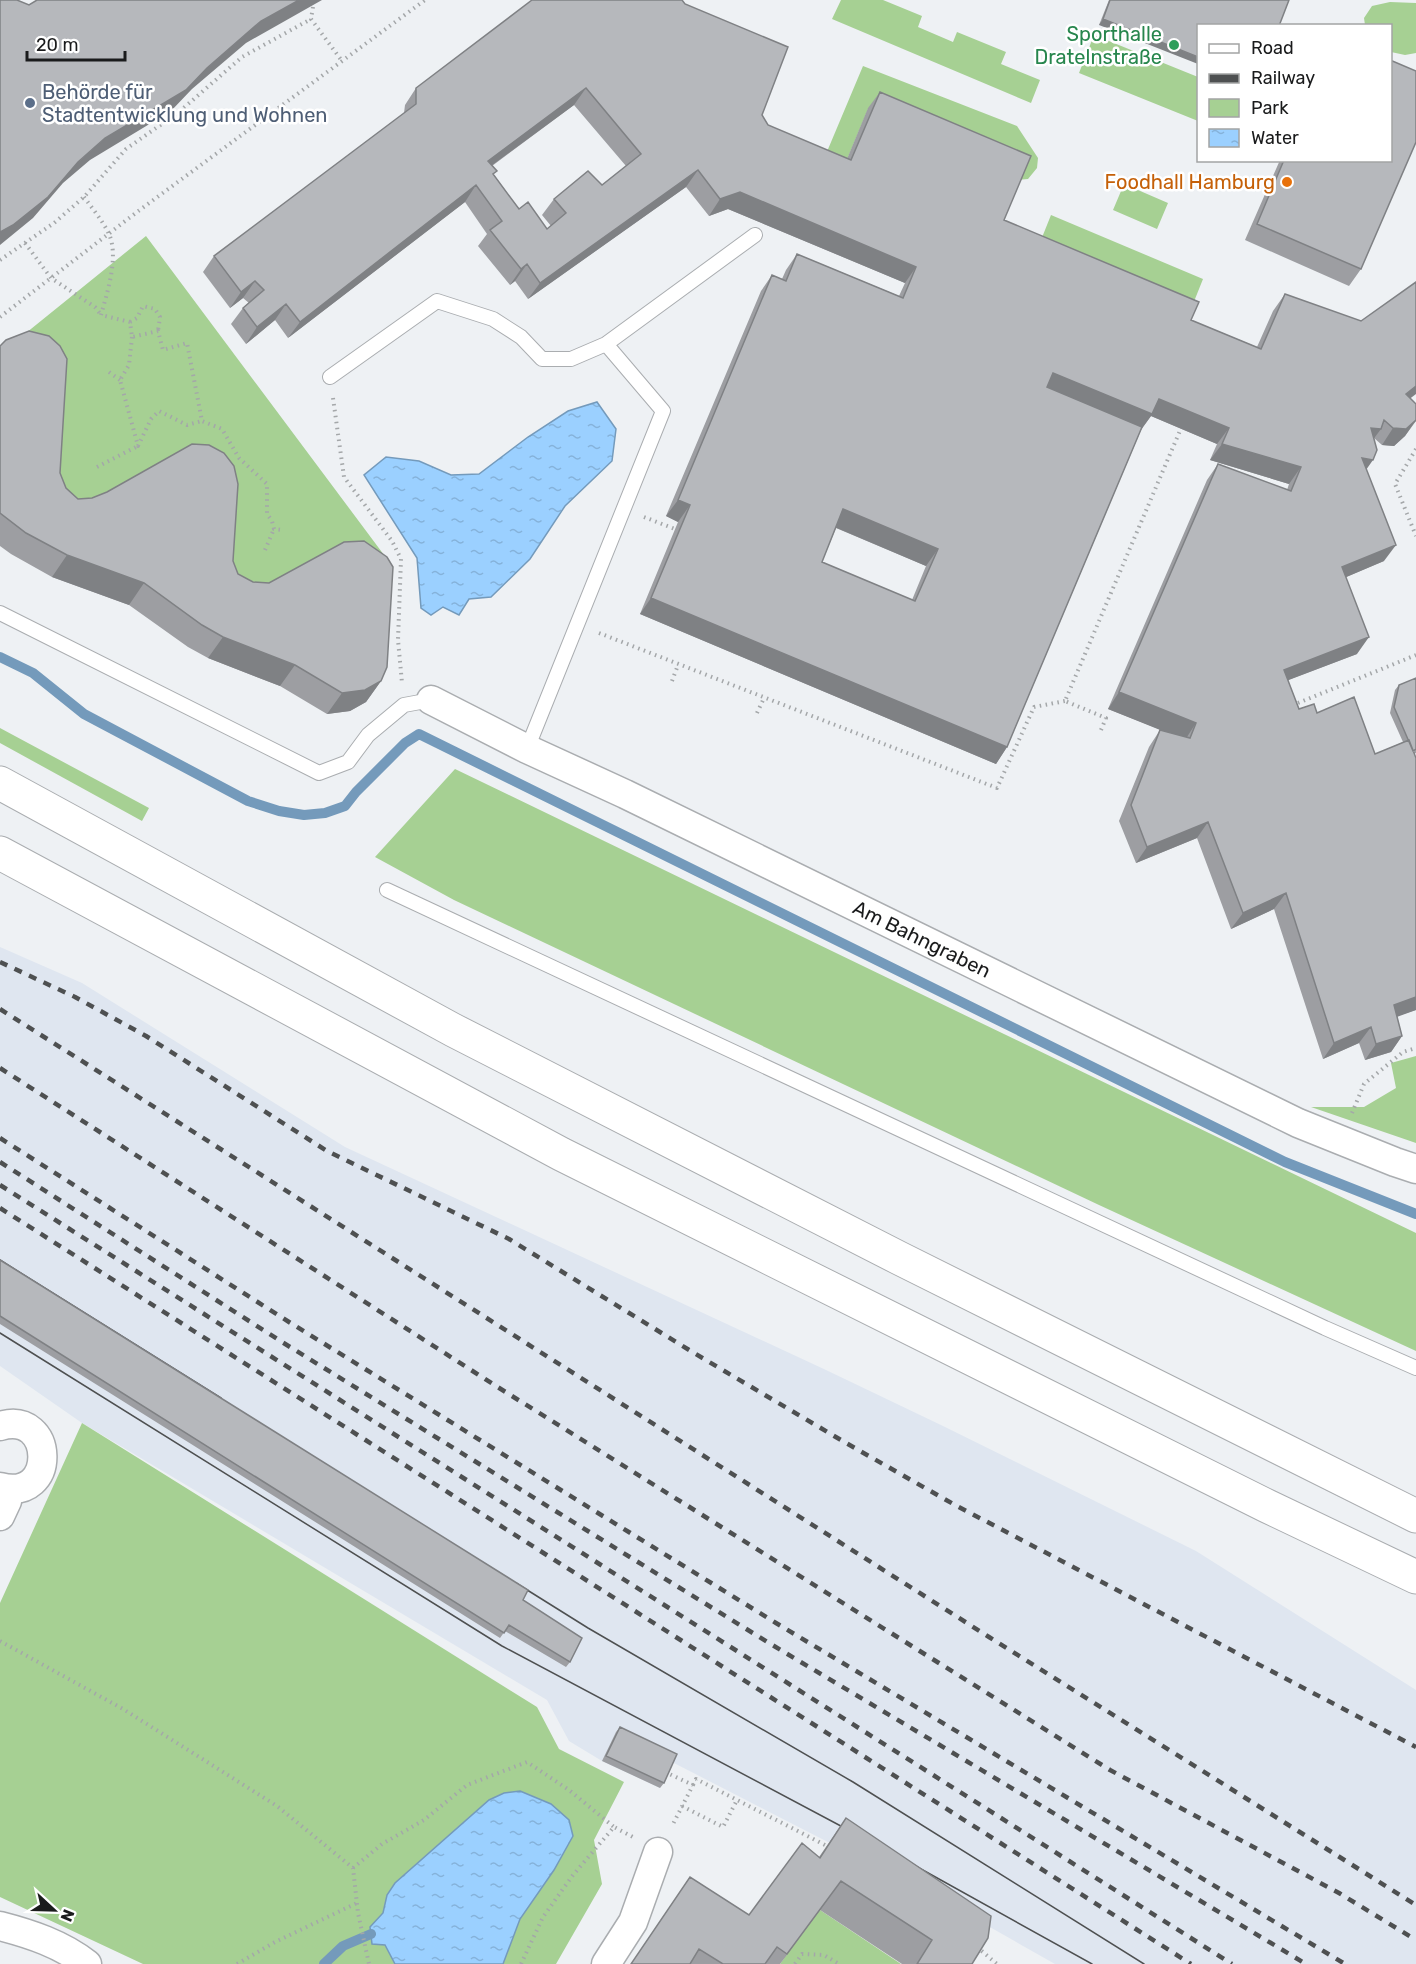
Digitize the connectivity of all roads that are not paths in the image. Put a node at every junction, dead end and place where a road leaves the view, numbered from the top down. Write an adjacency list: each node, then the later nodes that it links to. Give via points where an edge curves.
1 (755, 235): 2 (lane)
2 (606, 344): 3 (lane, via 571,359 542,359 521,337 493,319 437,302); 6 (lane, via 663,411)
3 (330, 377)
4 (0, 613): 5 (lane, via 318,773 348,762 368,735)
5 (417, 702): 6 (street, Am Bahngraben)
6 (527, 750): 10 (street, Am Bahngraben, via 625,794 1298,1123)
7 (0, 783): 14 (highway, via 453,1030)
8 (0, 853): 15 (highway, via 561,1154)
9 (387, 890): 11 (lane)
10 (1416, 1169)
11 (1416, 1368)
12 (0, 1426): 13 (street, via 15,1424 27,1428 42,1446 44,1458 33,1481)
13 (3, 1498)
14 (1416, 1516)
15 (1416, 1577)
16 (658, 1852): 19 (street, via 633,1922)
17 (0, 1926): 18 (street, via 34,1935)
18 (87, 1964)
19 (606, 1964)

